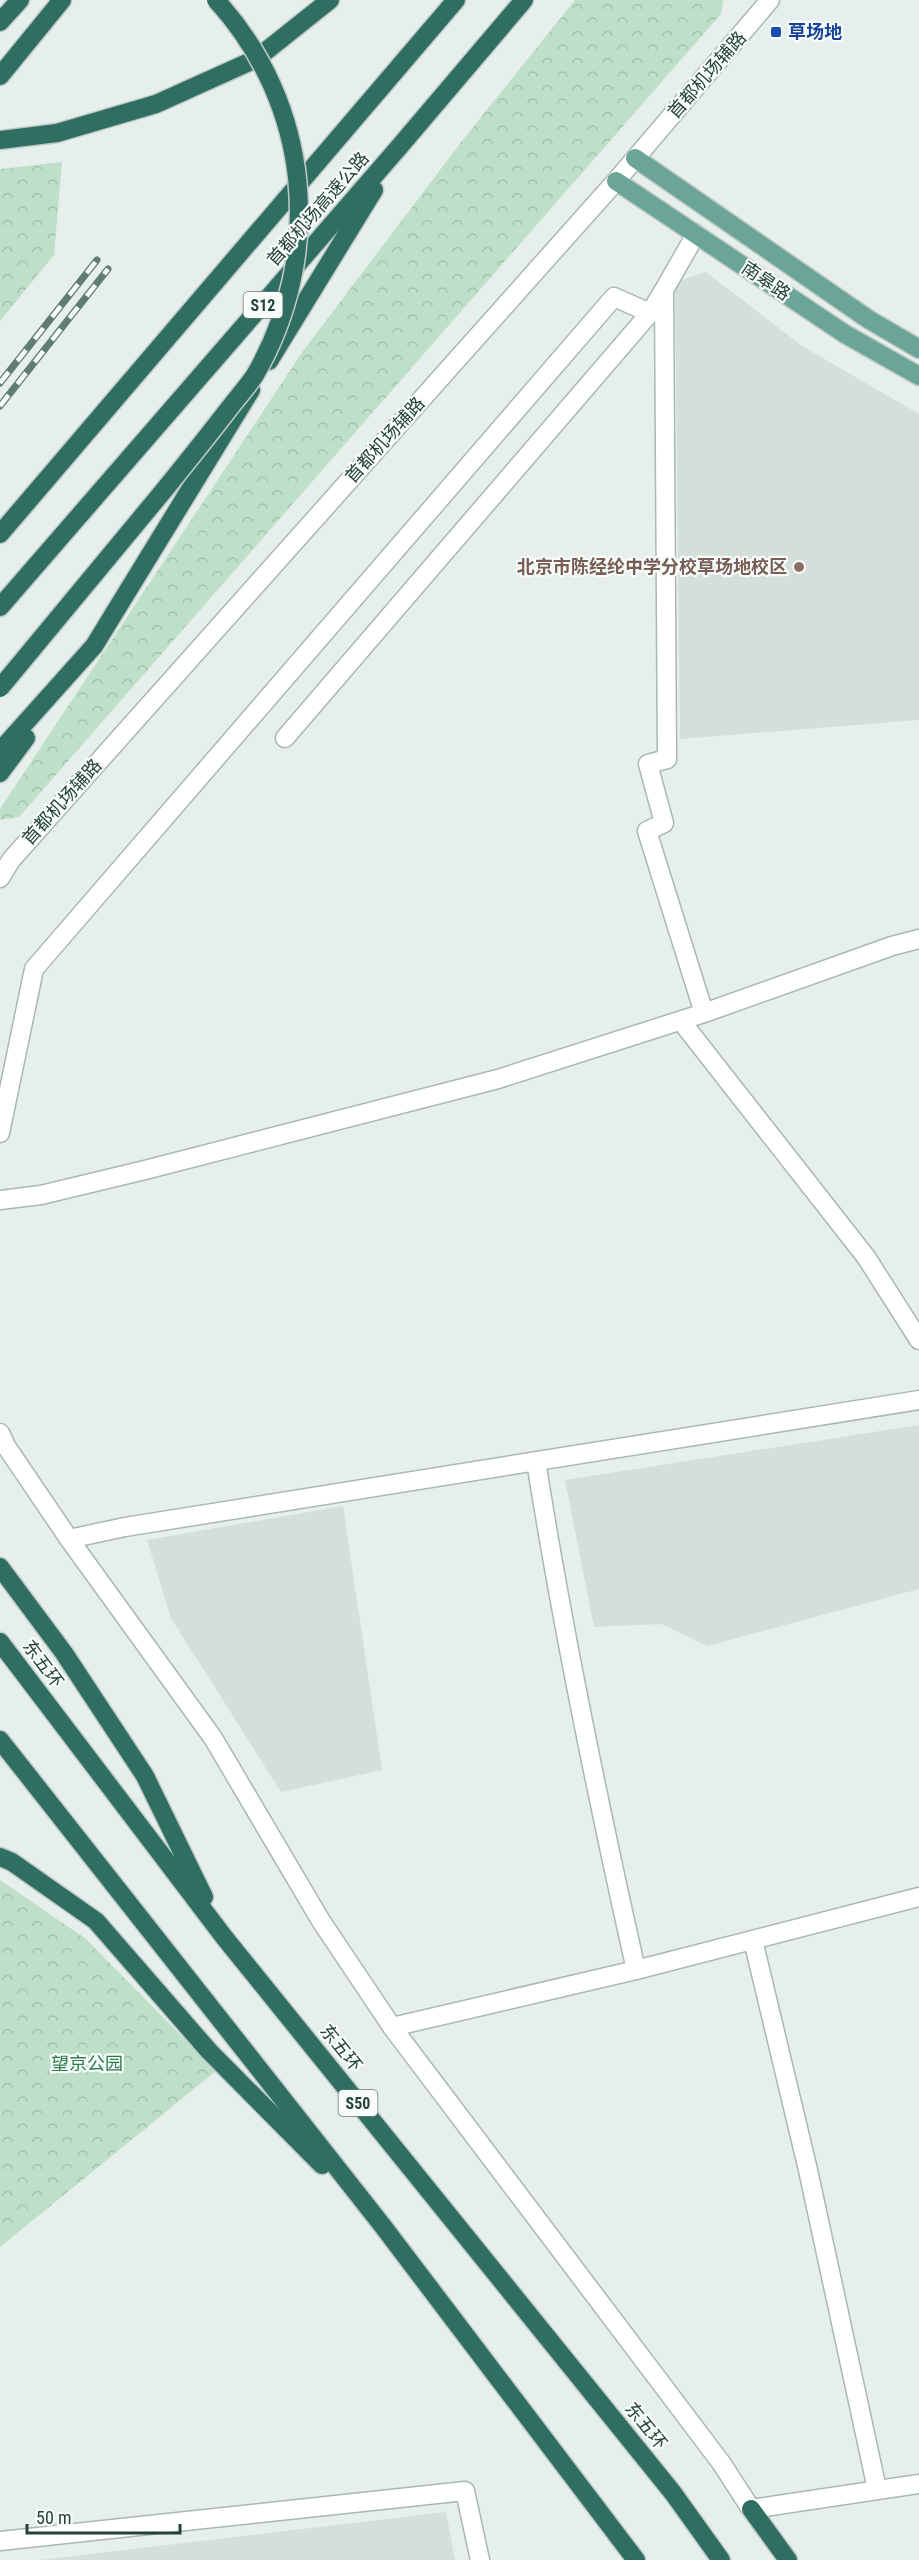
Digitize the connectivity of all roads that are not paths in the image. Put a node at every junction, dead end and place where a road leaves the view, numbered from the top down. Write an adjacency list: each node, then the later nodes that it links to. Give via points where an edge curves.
1 (21, 0): 8 (highway)
2 (62, 0): 9 (highway)
3 (216, 0): 22 (highway, bridge, via 253,49 273,84 298,172 297,247 276,330 254,375 196,452)
4 (330, 0): 10 (highway, via 256,59 156,104 57,133)
5 (456, 0): 19 (highway, 首都机场高速公路)
6 (524, 0): 11 (highway, 首都机场高速公路 / S12)
7 (770, 0): 12 (street, 首都机场辅路)
8 (0, 22)
9 (0, 76)
10 (0, 140)
11 (400, 146): 20 (highway, 首都机场高速公路 / S12); 21 (highway)
12 (635, 158): 13 (street, 首都机场辅路); 17 (main road, 南皋路, via 868,319)
13 (616, 181): 14 (main road, 南皋路); 26 (street, 首都机场辅路, via 11,860)
14 (696, 234): 15 (street); 18 (main road, 南皋路, via 845,334)
15 (664, 290): 16 (street); 28 (street, via 667,759 648,764 664,824 647,831)
16 (650, 313): 23 (street); 30 (street, via 614,297 34,969)
17 (919, 349)
18 (919, 376)
19 (0, 534)
20 (0, 607)
21 (94, 646): 24 (highway); 25 (highway)
22 (0, 688)
23 (285, 738)
24 (0, 751)
25 (0, 773)
26 (0, 878)
27 (919, 939): 28 (street)
28 (704, 1013): 29 (street)
29 (681, 1021): 31 (street, via 475,1084 110,1178); 32 (street, via 866,1257)
30 (0, 1133)
31 (0, 1200)
32 (919, 1340)
33 (919, 1400): 35 (street)
34 (0, 1433): 36 (street)
35 (536, 1461): 36 (street); 44 (street, via 591,1770)
36 (69, 1539): 45 (street, via 213,1738 321,1921)
37 (0, 1568): 42 (highway, via 64,1653 145,1776)
38 (0, 1642): 42 (highway, 东五环 / S50)
39 (0, 1740): 46 (highway)
40 (0, 1857): 46 (highway, via 96,1921 209,2051)
41 (919, 1898): 43 (street)
42 (224, 1936): 53 (highway, 东五环 / S50, via 673,2493)
43 (753, 1940): 44 (street); 48 (street)
44 (636, 1970): 45 (street)
45 (392, 2027): 49 (street)
46 (382, 2225): 52 (highway)
47 (919, 2484): 48 (street)
48 (877, 2489): 49 (street)
49 (752, 2509): 54 (highway)
50 (0, 2541): 51 (street, via 465,2491)
51 (480, 2560)
52 (636, 2560)
53 (721, 2560)
54 (788, 2560)

